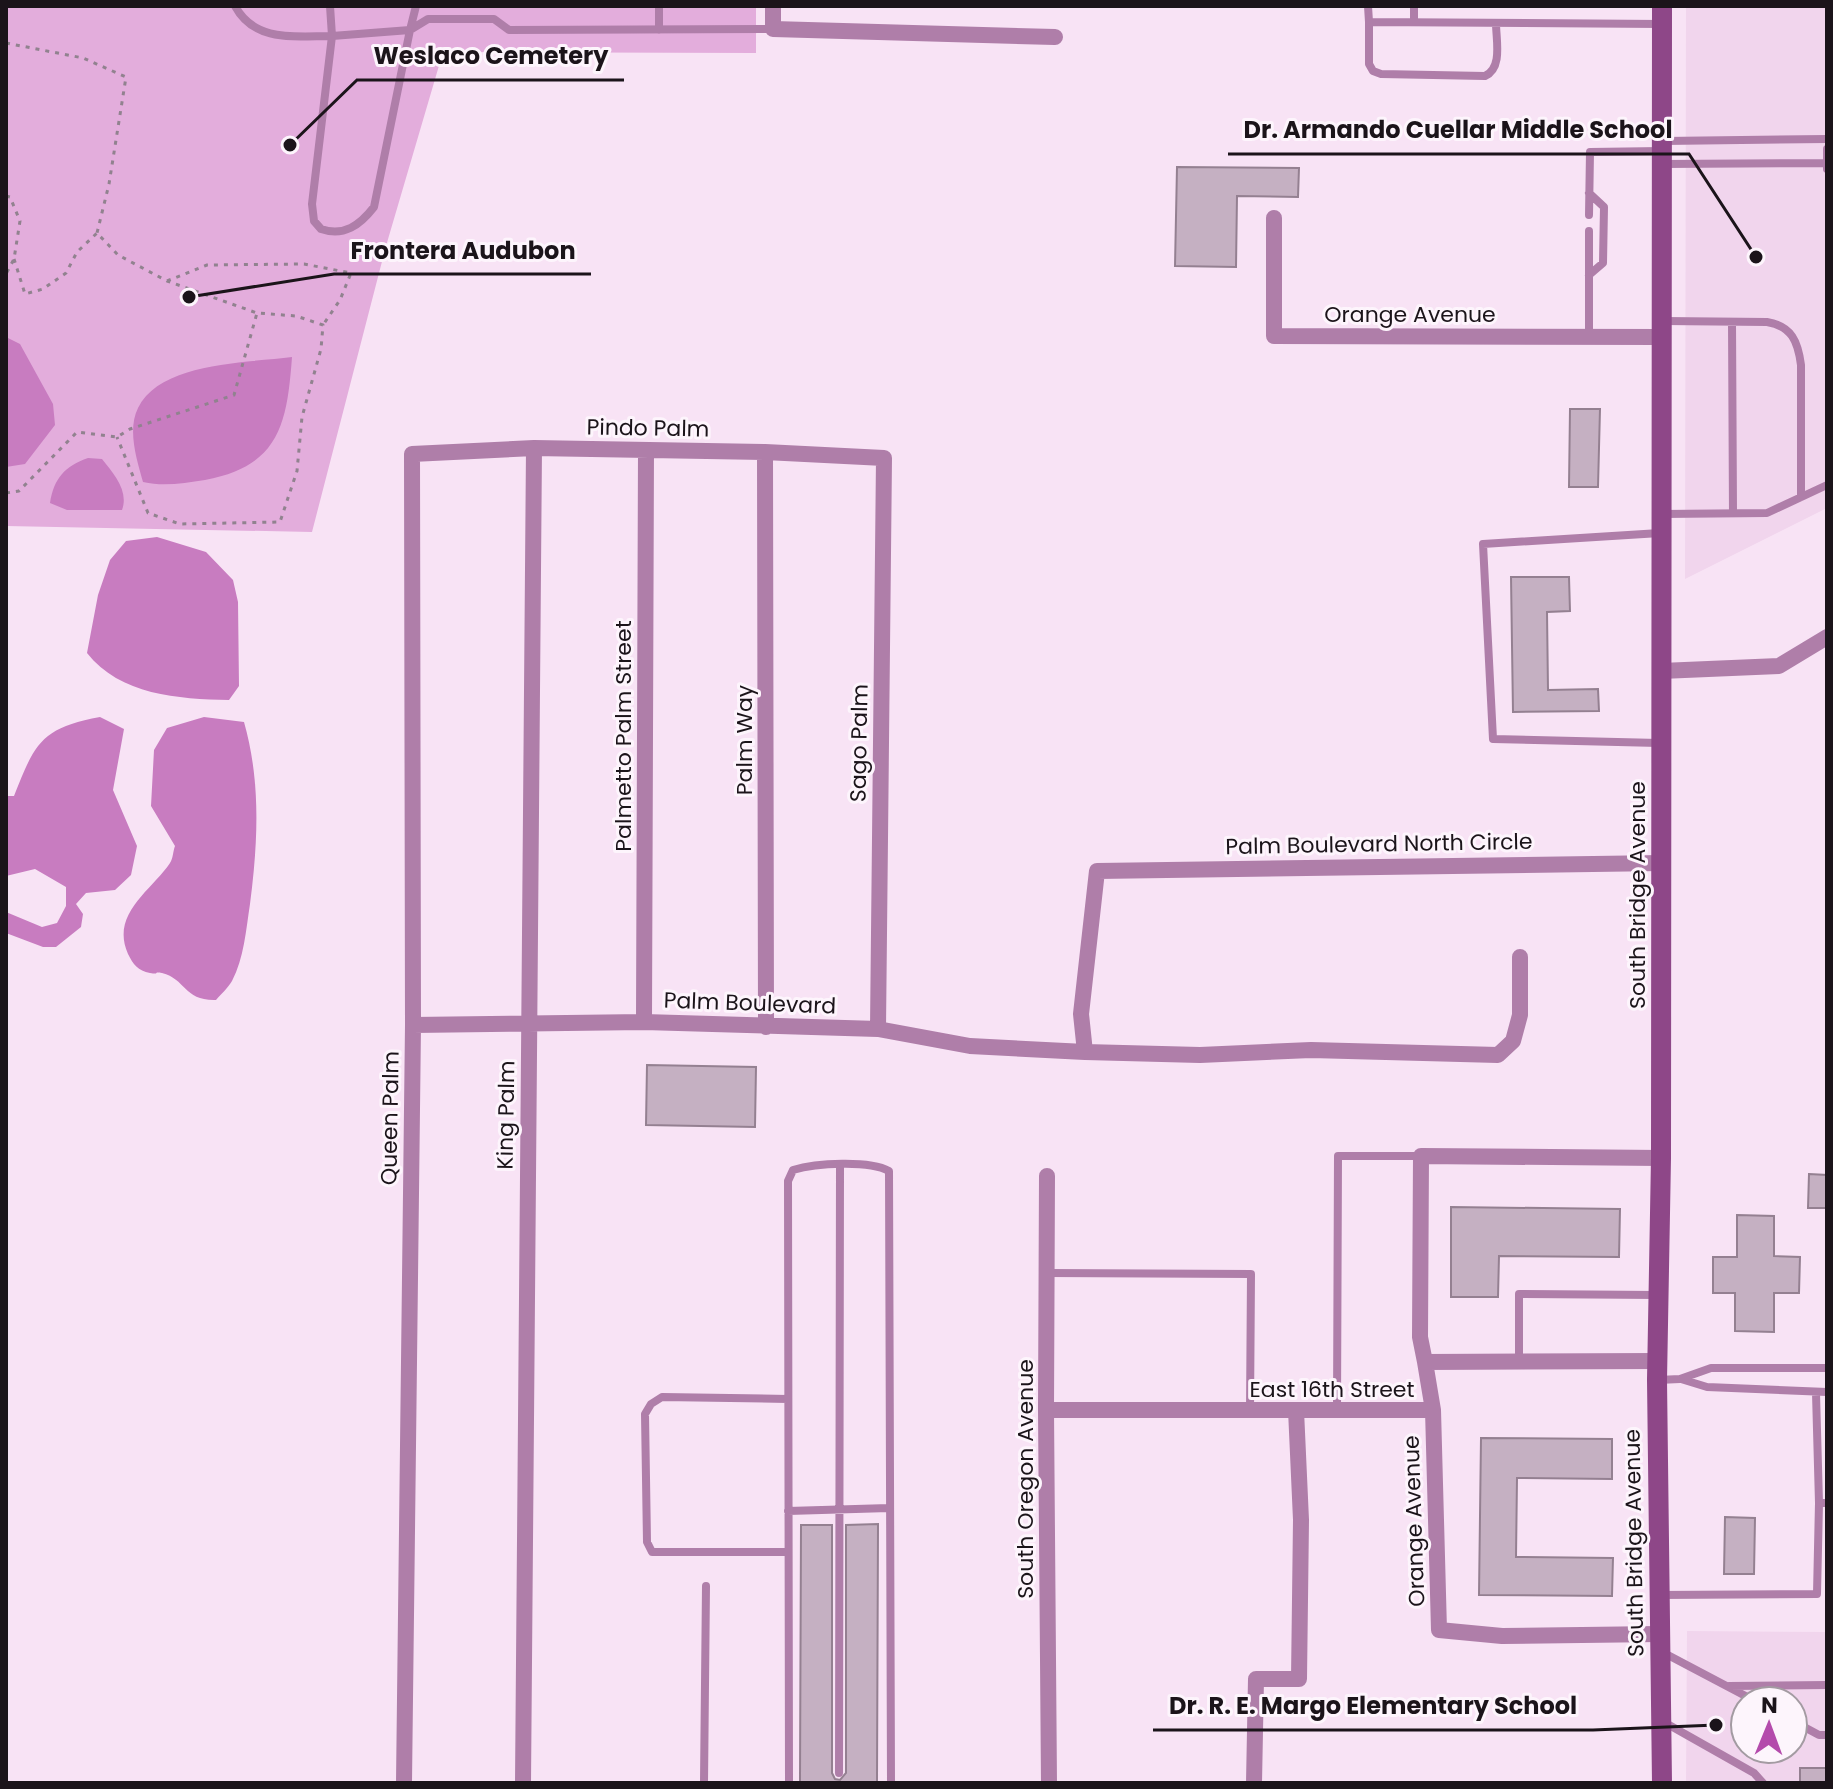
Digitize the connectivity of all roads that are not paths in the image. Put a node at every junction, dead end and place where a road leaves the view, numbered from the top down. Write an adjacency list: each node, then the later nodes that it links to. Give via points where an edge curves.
1 (235, 6): 15 (lane, via 260,32)
2 (330, 6): 15 (lane)
3 (416, 6): 13 (lane)
4 (659, 6): 14 (lane)
5 (773, 6): 12 (street)
6 (1368, 6): 9 (lane)
7 (1414, 6): 10 (lane)
8 (1662, 15): 11 (lane); 19 (street, South Bridge Avenue)
9 (1369, 22): 10 (lane); 11 (lane, via 1373,71 1485,76 1495,67)
10 (1414, 22): 11 (lane)
11 (1496, 23)
12 (773, 29): 14 (lane); 16 (street)
13 (410, 30): 14 (lane, via 428,19 494,19 509,30); 15 (lane); 15 (lane, via 374,207 364,220 343,231 321,229 312,204)
14 (659, 30)
15 (332, 36)
16 (1055, 37)
17 (1827, 139): 19 (lane)
18 (1827, 149): 20 (lane)
19 (1662, 152): 20 (lane); 21 (lane, via 1590,152); 27 (street, South Bridge Avenue)
20 (1826, 166)
21 (1589, 193): 22 (lane); 25 (lane, via 1604,207 1603,263)
22 (1589, 215)
23 (1274, 218): 28 (street, Orange Avenue, via 1274,336)
24 (1589, 231): 25 (lane)
25 (1589, 275): 28 (lane)
26 (1732, 322): 27 (lane); 35 (lane, via 1778,324 1794,336 1799,349); 36 (lane)
27 (1663, 329): 28 (street, Orange Avenue); 37 (street, South Bridge Avenue)
28 (1589, 337)
29 (534, 448): 30 (street, Pindo Palm); 32 (street, Pindo Palm); 44 (street, King Palm)
30 (646, 450): 31 (street, Pindo Palm); 43 (street, Palmetto Palm Street)
31 (765, 452): 33 (street, Pindo Palm); 46 (street, Palm Way)
32 (412, 454): 45 (street, Queen Palm)
33 (884, 458): 47 (street, Sago Palm)
34 (1827, 485): 35 (lane)
35 (1801, 497): 36 (lane, via 1767,513)
36 (1733, 513): 37 (lane)
37 (1661, 524): 39 (street, South Bridge Avenue); 40 (lane, via 1483,544 1493,739)
38 (1825, 641): 39 (street, via 1779,666)
39 (1661, 671): 40 (street, South Bridge Avenue)
40 (1661, 743): 41 (street, South Bridge Avenue)
41 (1662, 863): 48 (street, Palm Boulevard North Circle, via 1097,871 1081,1014); 50 (street, South Bridge Avenue)
42 (1520, 957): 48 (street, via 1520,1015 1513,1041 1498,1055)
43 (644, 1022): 44 (street, Palm Boulevard); 46 (street, Palm Boulevard)
44 (529, 1024): 45 (street, Palm Boulevard); 81 (street, King Palm)
45 (413, 1025): 80 (street, Queen Palm)
46 (766, 1027): 47 (street, Palm Boulevard)
47 (878, 1029): 48 (street, Palm Boulevard, via 970,1046)
48 (1085, 1052)
49 (1421, 1156): 50 (street); 56 (street, via 1420,1337); 65 (lane, via 1338,1156)
50 (1661, 1158): 54 (street, South Bridge Avenue)
51 (840, 1165): 62 (lane, via 793,1170 788,1181); 69 (lane, via 879,1165 889,1171); 70 (lane)
52 (1047, 1176): 53 (street, South Oregon Avenue)
53 (1048, 1273): 63 (street, South Oregon Avenue); 67 (lane, via 1251,1274)
54 (1657, 1295): 55 (lane, via 1519,1294); 58 (street, South Bridge Avenue)
55 (1519, 1360): 56 (street, East 16th Street); 58 (street, East 16th Street)
56 (1425, 1362): 66 (street, East 16th Street)
57 (1827, 1368): 59 (lane, via 1711,1368)
58 (1657, 1371): 59 (lane); 74 (street, South Bridge Avenue)
59 (1680, 1379): 61 (lane, via 1707,1387)
60 (1827, 1392): 61 (lane)
61 (1816, 1393): 68 (lane)
62 (788, 1399): 71 (lane); 72 (lane, via 662,1397 645,1414 647,1542 652,1552)
63 (1046, 1410): 67 (street, East 16th Street); 85 (street, South Oregon Avenue)
64 (1296, 1410): 65 (street, East 16th Street); 67 (street, East 16th Street); 86 (street, via 1299,1679 1256,1679)
65 (1337, 1410): 66 (street, East 16th Street)
66 (1433, 1410): 75 (street, Orange Avenue, via 1439,1630)
67 (1250, 1411)
68 (1823, 1503): 74 (lane, via 1817,1594)
69 (889, 1508): 70 (lane); 84 (lane)
70 (841, 1510): 71 (lane); 79 (lane)
71 (788, 1511): 72 (lane)
72 (788, 1552): 83 (lane)
73 (706, 1586): 82 (lane)
74 (1659, 1595): 75 (street, South Bridge Avenue)
75 (1659, 1642): 77 (lane); 78 (street, South Bridge Avenue)
76 (1827, 1685): 77 (lane)
77 (1728, 1686)
78 (1662, 1721): 87 (street, South Bridge Avenue); 88 (lane)
79 (839, 1773)
80 (404, 1783)
81 (523, 1783)
82 (704, 1783)
83 (789, 1783)
84 (891, 1783)
85 (1049, 1783)
86 (1254, 1783)
87 (1662, 1783)
88 (1763, 1783)

